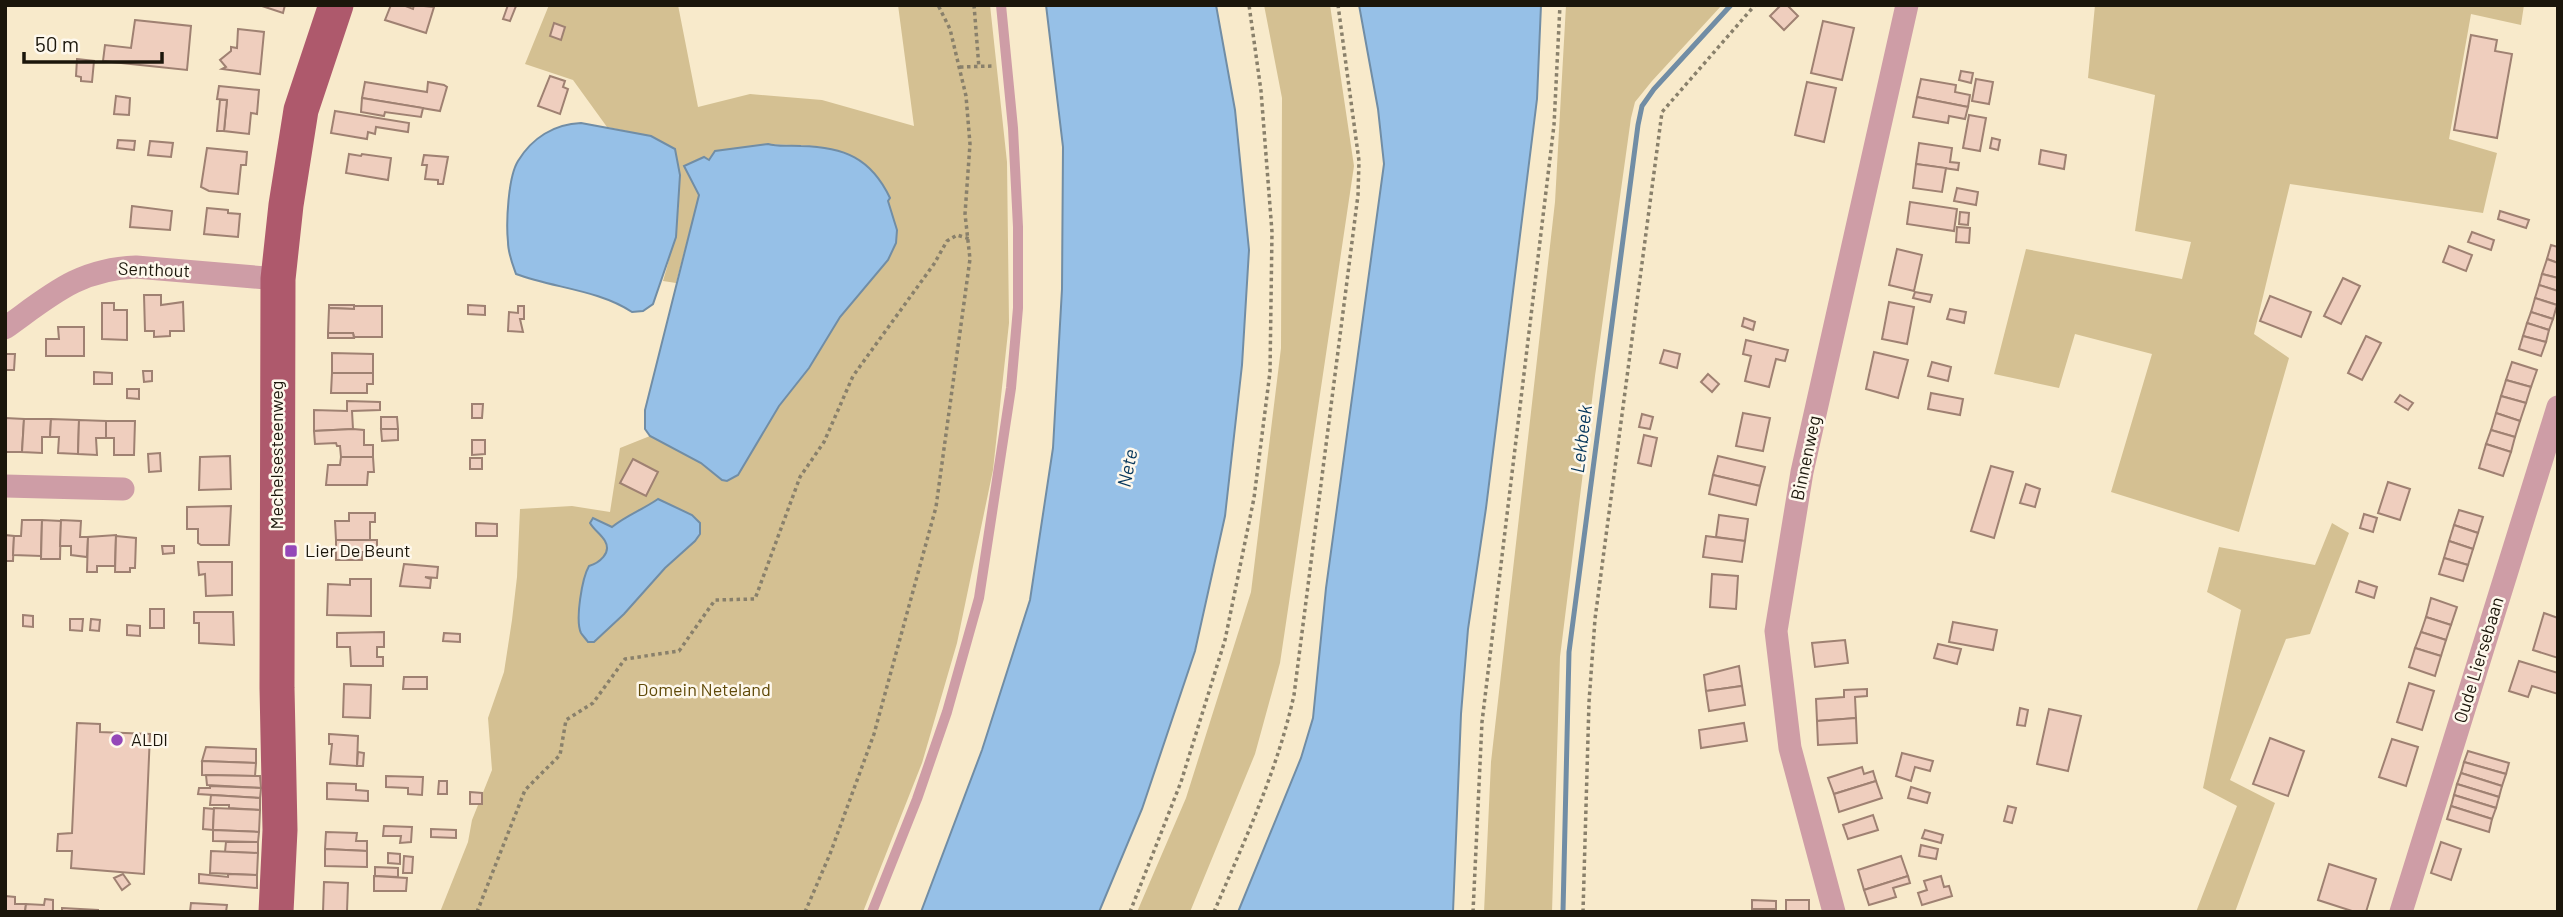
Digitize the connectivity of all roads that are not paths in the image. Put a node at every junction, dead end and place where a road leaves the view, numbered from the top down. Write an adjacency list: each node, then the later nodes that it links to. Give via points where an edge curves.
1 (336, 5): 4 (main road, Mechelsesteenweg, via 301,110)
2 (1001, 5): 10 (lane, via 1018,227 1018,308 1007,414 979,598 947,712)
3 (1907, 5): 11 (street, Binnenweg, via 1802,472 1776,631 1790,748)
4 (278, 279): 5 (street, Senthout, via 116,268 72,281); 9 (main road, Mechelsesteenweg, via 280,830)
5 (5, 328)
6 (2558, 407): 12 (street, Oude Liersebaan)
7 (5, 486): 8 (street)
8 (123, 489)
9 (276, 912)
10 (872, 912)
11 (1833, 912)
12 (2401, 912)

